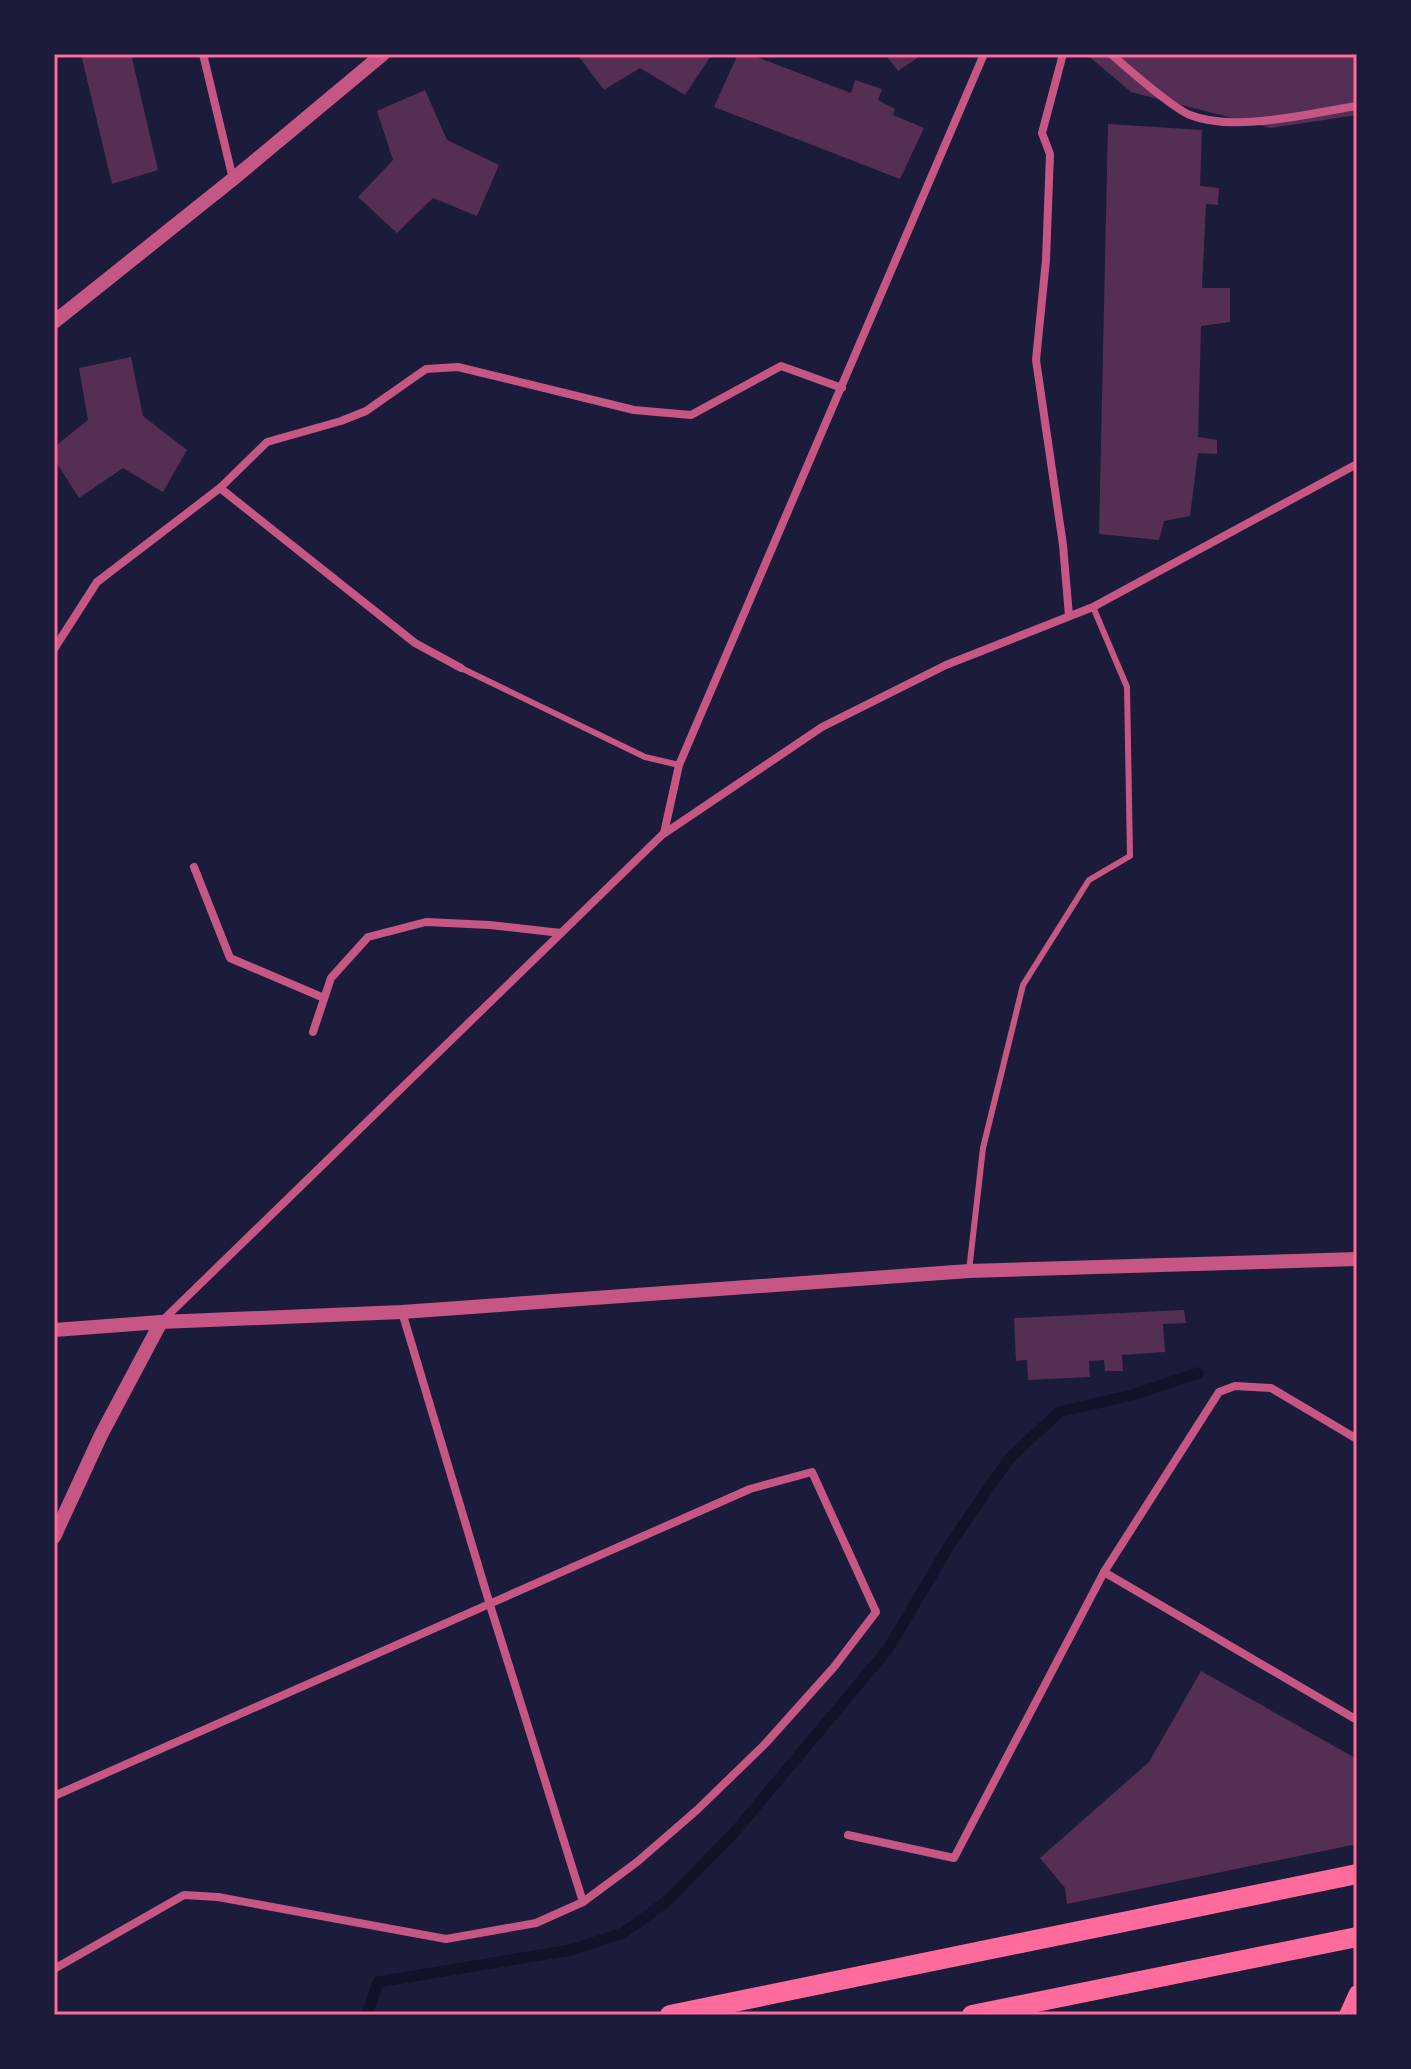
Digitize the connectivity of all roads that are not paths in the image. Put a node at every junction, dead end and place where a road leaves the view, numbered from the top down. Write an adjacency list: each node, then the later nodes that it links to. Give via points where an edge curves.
1 (203, 54): 7 (street)
2 (383, 54): 7 (street)
3 (984, 54): 9 (street)
4 (1063, 54): 13 (street, via 1042,133 1050,154 1036,360)
5 (1111, 54): 6 (street, via 1189,114 1219,122)
6 (1357, 106)
7 (233, 179): 8 (street)
8 (54, 322)
9 (842, 388): 11 (street, via 781,366 691,415 634,410 458,367 426,369 366,411 267,442); 16 (street)
10 (1357, 464): 12 (street)
11 (220, 488): 14 (street, via 97,582); 15 (street, via 415,643)
12 (1093, 607): 13 (street); 23 (lane, via 1127,687 1130,856 1089,880 1023,985 983,1148)
13 (1069, 616): 17 (street, via 946,665 822,727)
14 (54, 649)
15 (461, 668): 16 (lane, via 645,757)
16 (679, 765): 17 (street)
17 (664, 833): 19 (street)
18 (194, 867): 20 (street, via 230,958)
19 (561, 933): 20 (street, via 426,922 368,937 331,978); 25 (street)
20 (324, 998): 21 (street)
21 (313, 1032)
22 (1357, 1259): 23 (street)
23 (969, 1271): 24 (street)
24 (402, 1312): 25 (street); 30 (street)
25 (161, 1322): 26 (street); 28 (street)
26 (54, 1330)
27 (1357, 1439): 29 (street, via 1271,1388 1235,1386 1219,1392)
28 (54, 1537)
29 (1104, 1572): 31 (street); 33 (street, via 954,1858)
30 (490, 1605): 32 (street); 35 (street); 35 (street, via 750,1489 812,1472 876,1612 765,1744 649,1852)
31 (1357, 1720)
32 (54, 1796)
33 (848, 1835)
34 (1357, 1874): 39 (main road)
35 (583, 1902): 37 (street, via 536,1923 446,1939 184,1895)
36 (1357, 1937): 40 (main road)
37 (54, 1969)
38 (1357, 1993): 41 (main road)
39 (670, 2015)
40 (972, 2015)
41 (1347, 2015)

